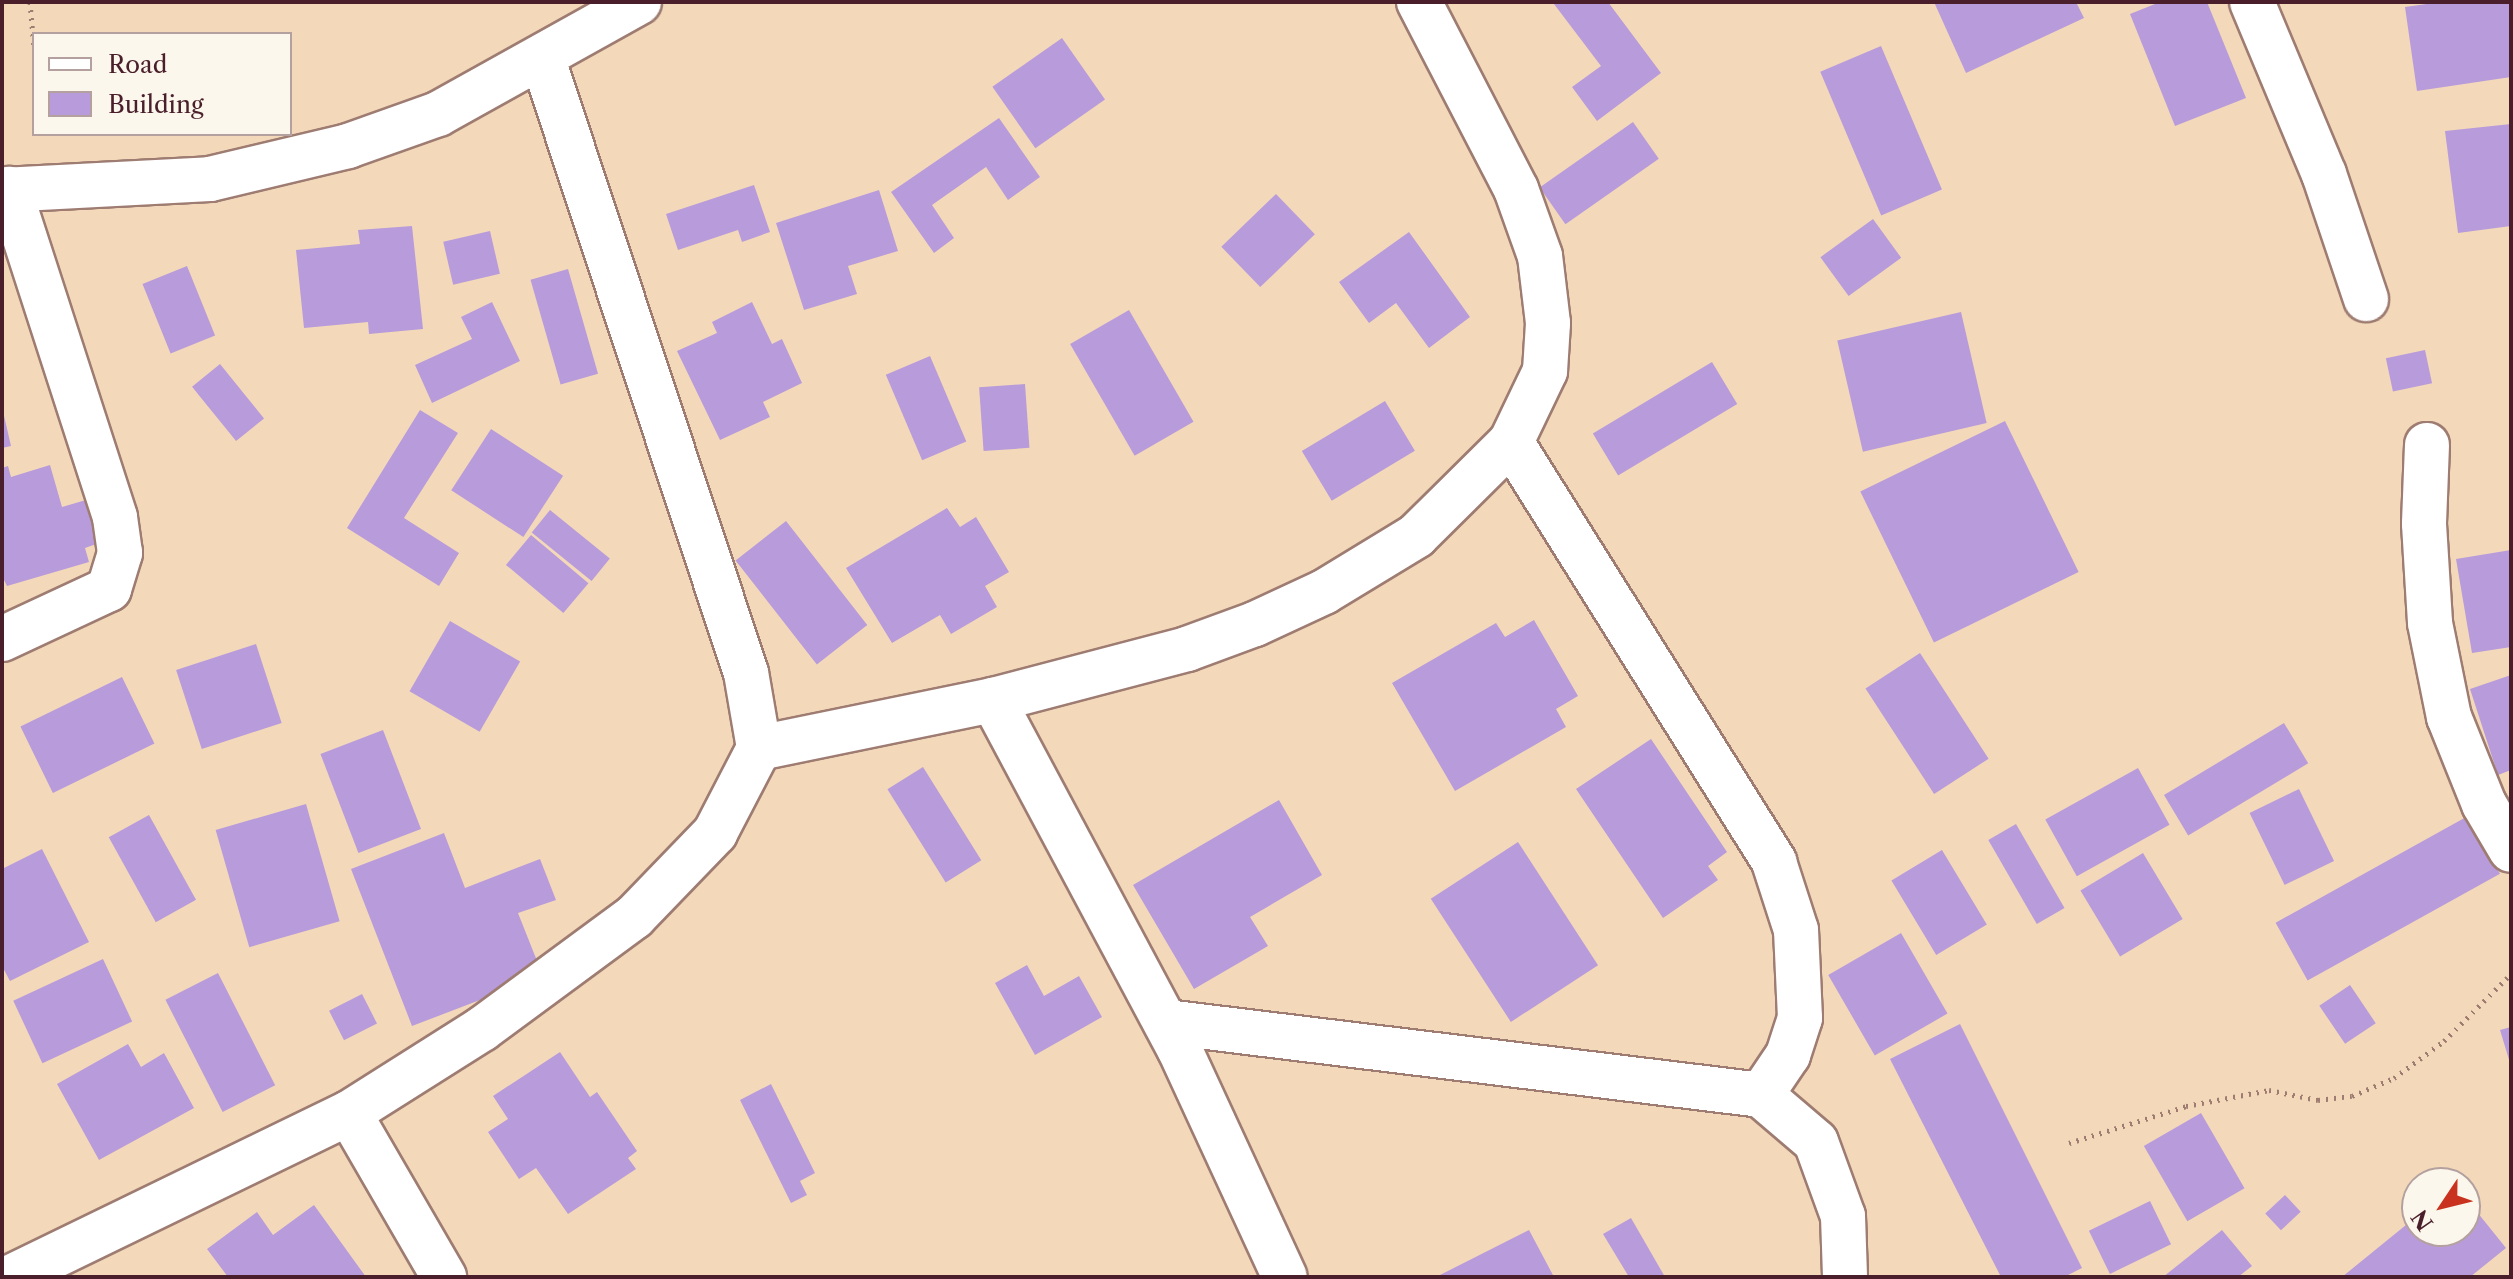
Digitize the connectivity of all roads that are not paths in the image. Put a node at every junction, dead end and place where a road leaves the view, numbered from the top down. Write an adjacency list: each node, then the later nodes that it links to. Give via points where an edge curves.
1 (639, 2): 4 (street)
2 (1419, 2): 7 (street, via 1516,189 1540,256 1548,323 1545,371)
3 (2252, 2): 6 (street, via 2324,174)
4 (543, 60): 5 (street, via 438,114 348,146 210,179); 11 (street, via 746,673)
5 (6, 190): 9 (street, via 115,517 120,553 109,589)
6 (2366, 299)
7 (1511, 442): 10 (street, via 1416,536 1324,592 1187,649); 14 (street, via 1774,862 1796,930 1800,1018 1788,1055)
8 (2427, 445): 12 (street, via 2424,524 2430,623 2449,717 2484,804)
9 (2, 639)
10 (993, 700): 11 (street); 13 (street)
11 (759, 748): 15 (street, via 715,833 634,917 482,1029)
12 (2511, 850)
13 (1166, 1022): 14 (street); 18 (street)
14 (1761, 1095): 19 (street, via 1816,1142 1843,1216)
15 (349, 1113): 16 (street); 17 (street)
16 (11, 1277)
17 (444, 1277)
18 (1285, 1277)
19 (1845, 1277)

